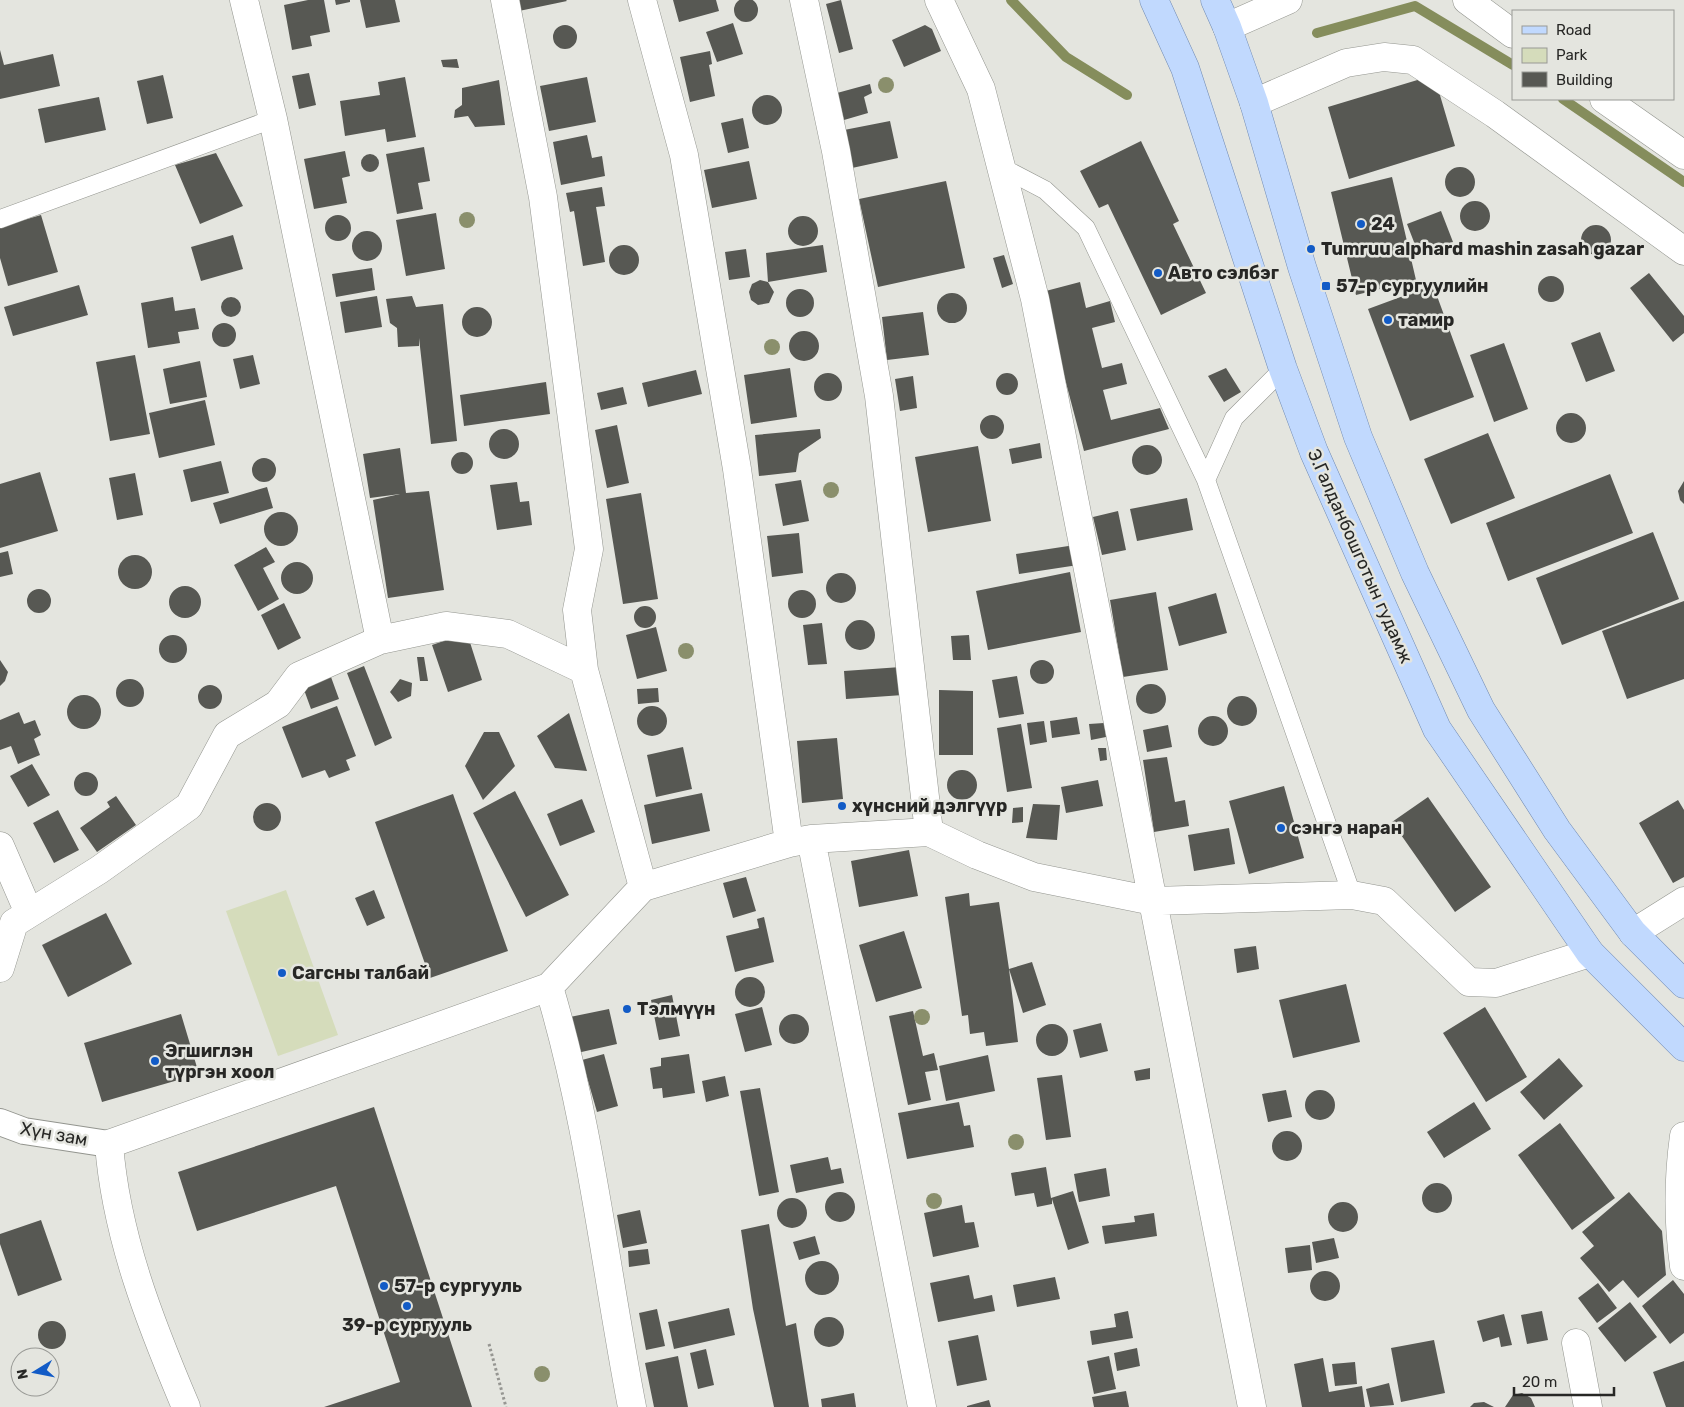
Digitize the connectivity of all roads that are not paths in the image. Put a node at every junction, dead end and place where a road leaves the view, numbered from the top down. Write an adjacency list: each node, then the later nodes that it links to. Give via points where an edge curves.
1 (244, 0): 14 (street)
2 (505, 0): 22 (street, via 543,197 588,549 577,610)
3 (642, 0): 24 (street, via 684,155)
4 (804, 0): 23 (street, via 836,151 879,396)
5 (939, 0): 16 (street, via 981,89)
6 (1154, 0): 19 (main road, Э.Галданбошготын гудамж, via 1185,68)
7 (1215, 0): 10 (main road)
8 (1288, 0): 10 (street)
9 (1467, 0): 11 (street)
10 (1227, 27): 13 (main road)
11 (1512, 33)
12 (1605, 100): 15 (street)
13 (1254, 103): 18 (street, via 1346,63 1384,57 1412,60 1495,114); 31 (main road, via 1302,267 1358,437 1415,573 1481,710 1557,830)
14 (273, 119): 17 (lane); 21 (street)
15 (1684, 155)
16 (1001, 167): 20 (lane, via 1045,190 1086,228); 28 (street, via 1035,299)
17 (0, 219)
18 (1684, 251)
19 (1283, 369): 20 (lane, via 1234,418); 32 (main road, Э.Галданбошготын гудамж, via 1314,452 1437,729)
20 (1206, 480): 27 (lane)
21 (380, 640): 22 (street, via 446,626 508,634); 30 (street, via 299,676 278,704 227,735 190,806 99,870)
22 (584, 670): 26 (street)
23 (929, 832): 24 (street); 28 (street, via 1034,877)
24 (800, 841): 26 (street); 44 (street)
25 (0, 846): 30 (street)
26 (643, 886): 35 (street)
27 (1352, 895): 28 (street); 32 (street, via 1384,901 1469,982 1496,984)
28 (1152, 901): 45 (street)
29 (1684, 901): 31 (street)
30 (30, 913): 33 (street, via 14,923)
31 (1633, 933): 34 (main road)
32 (1590, 953): 36 (main road, Э.Галданбошготын гудамж)
33 (0, 968)
34 (1684, 984)
35 (550, 987): 39 (street); 43 (street, via 576,1099)
36 (1684, 1047)
37 (0, 1122): 39 (street, Хүн зам, via 24,1131)
38 (1684, 1136): 40 (street, via 1680,1233)
39 (109, 1144): 42 (street, via 112,1182 123,1234 151,1323)
40 (1684, 1266)
41 (1576, 1343): 46 (street)
42 (186, 1407)
43 (632, 1407)
44 (922, 1407)
45 (1252, 1407)
46 (1588, 1407)

